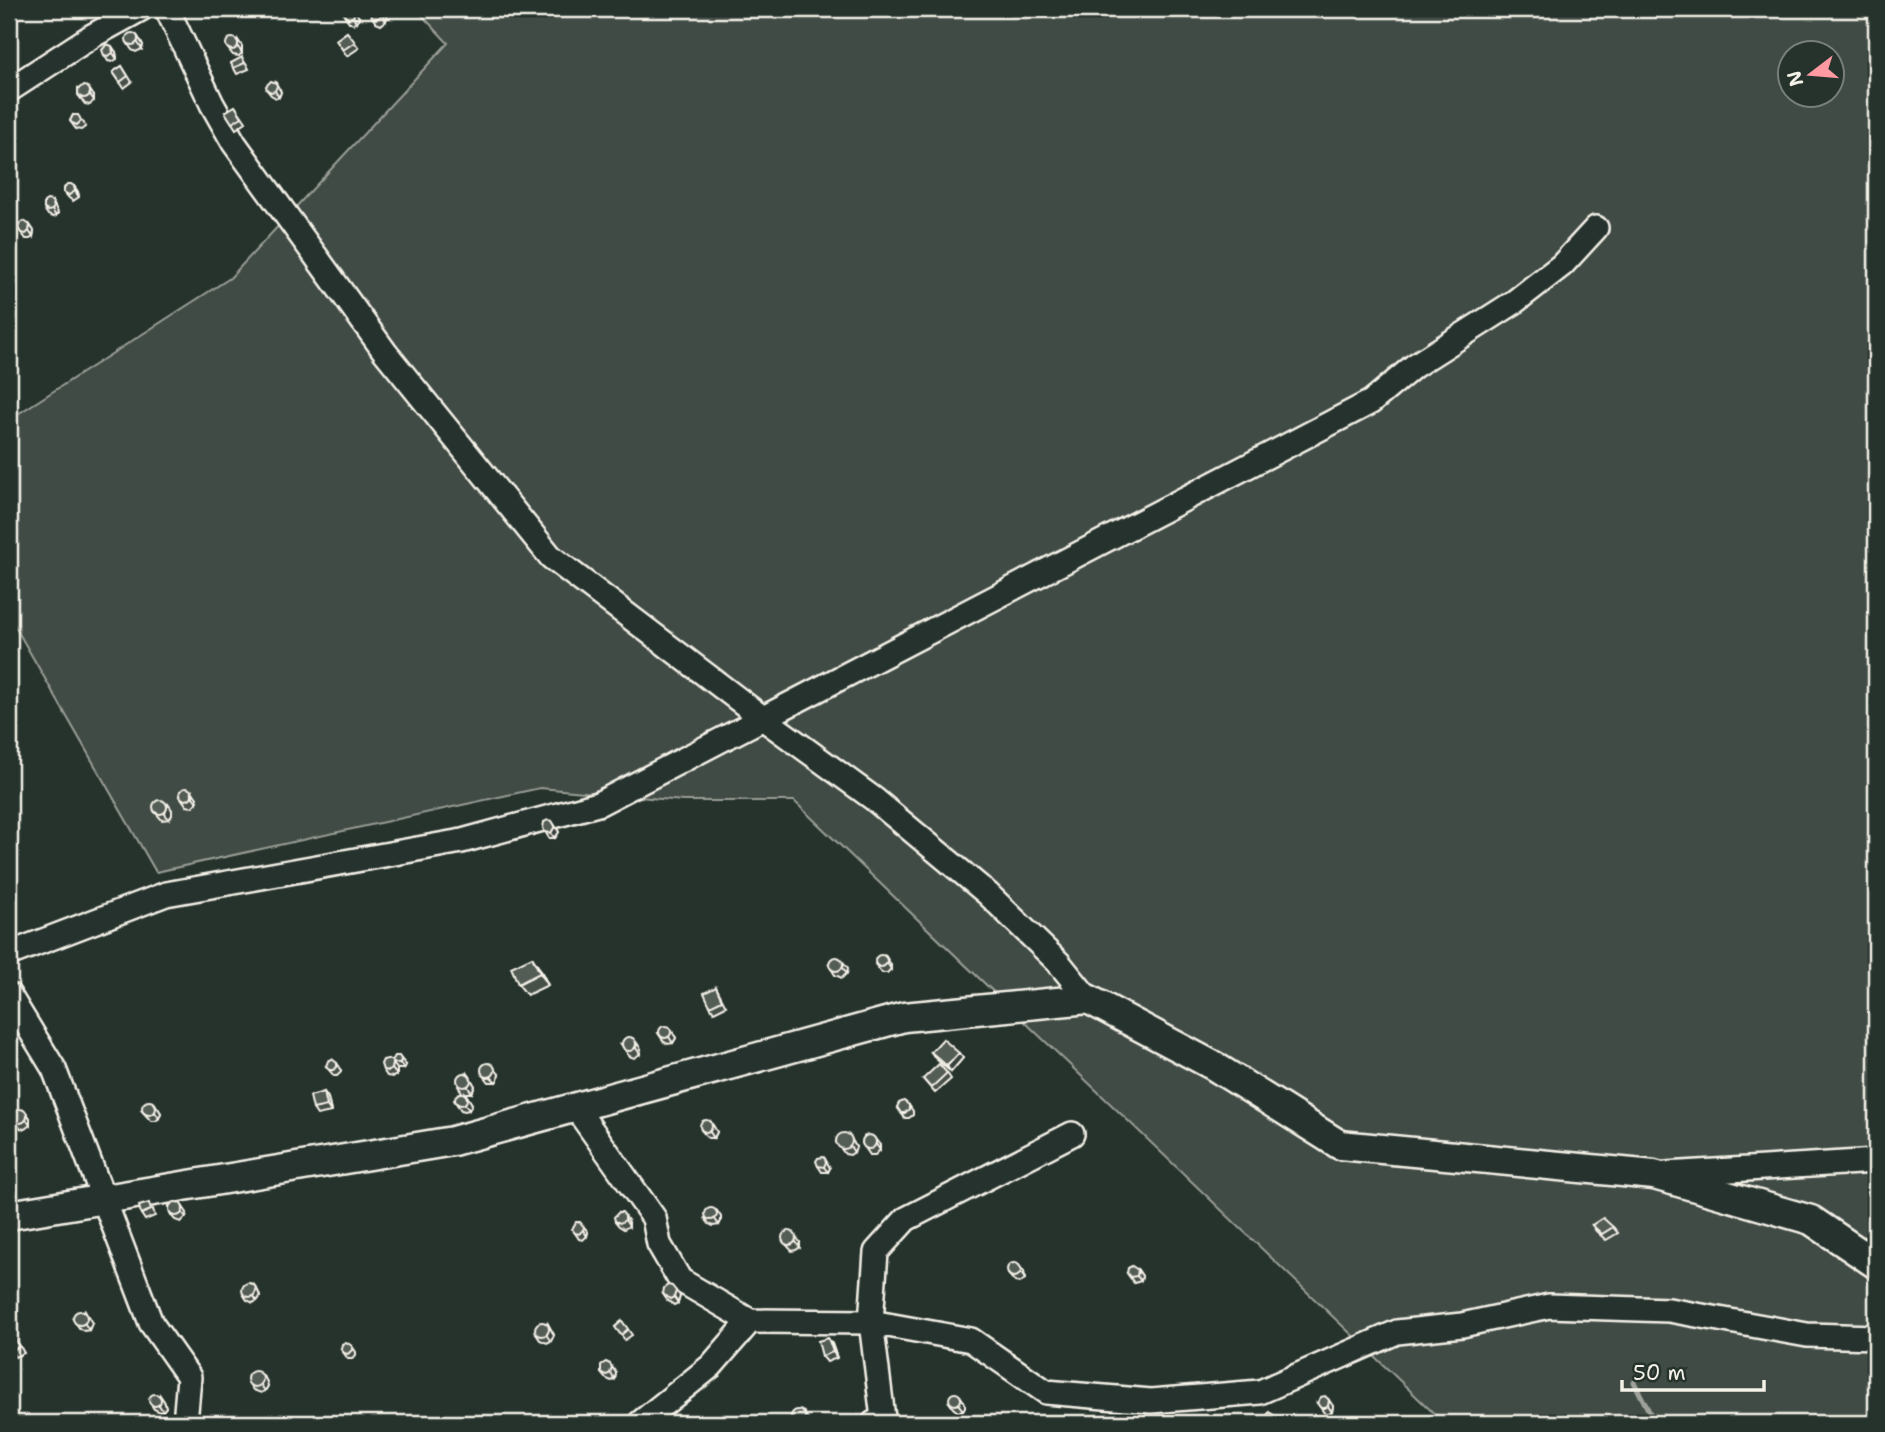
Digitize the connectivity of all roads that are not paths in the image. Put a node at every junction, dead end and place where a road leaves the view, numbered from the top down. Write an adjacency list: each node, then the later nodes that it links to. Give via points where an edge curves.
1 (141, 9): 3 (street)
2 (167, 9): 5 (street, via 234,143 385,352 551,557)
3 (9, 90)
4 (1596, 228): 5 (street, via 1562,265 1514,303 1414,366 1371,402)
5 (764, 719): 6 (street, via 598,804 463,841 166,894); 8 (street, via 874,799 988,894 1059,963)
6 (9, 954)
7 (9, 995): 13 (street, via 54,1069)
8 (1088, 999): 9 (main road, via 904,1017); 12 (main road, via 1214,1066 1340,1145)
9 (576, 1108): 13 (main road, via 453,1141); 16 (street, via 654,1218 659,1244 680,1280)
10 (1072, 1134): 17 (street, via 906,1219 876,1252)
11 (1876, 1161): 12 (street)
12 (1654, 1175): 15 (main road, via 1811,1220)
13 (104, 1199): 14 (main road); 19 (street, via 151,1323 189,1377)
14 (9, 1215)
15 (1876, 1264)
16 (750, 1321): 17 (street); 20 (street, via 711,1366)
17 (871, 1322): 18 (street, via 971,1340 1046,1392 1151,1401 1260,1392 1397,1332 1462,1325 1549,1306 1669,1310 1807,1335); 21 (street, via 883,1418)
18 (1876, 1337)
19 (185, 1423)
20 (640, 1423)
21 (874, 1423)

